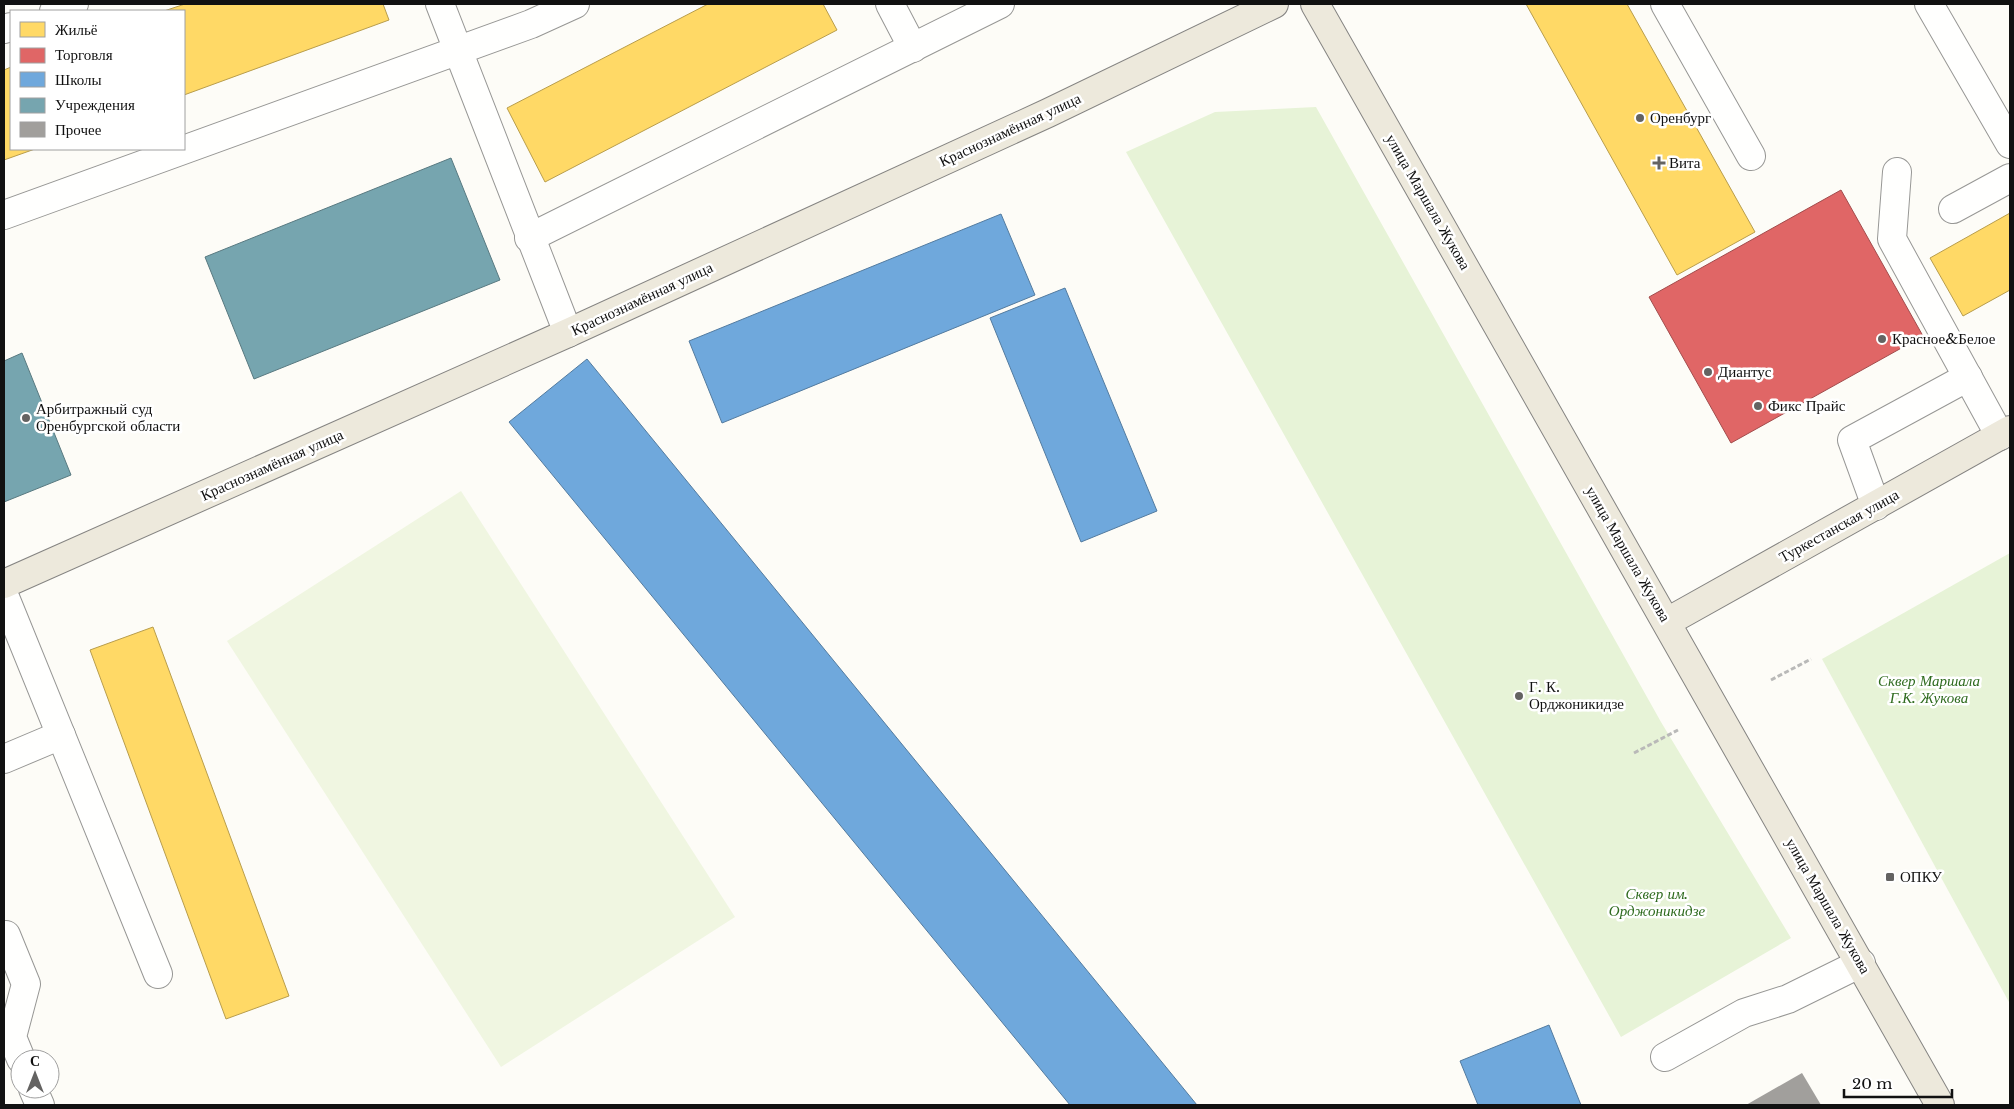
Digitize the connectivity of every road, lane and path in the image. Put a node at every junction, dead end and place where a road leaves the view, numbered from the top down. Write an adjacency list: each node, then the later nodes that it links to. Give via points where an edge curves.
1 (74, 4): 10 (lane)
2 (440, 4): 12 (lane)
3 (575, 4): 12 (lane, via 532,24)
4 (890, 4): 11 (lane)
5 (1000, 4): 11 (lane)
6 (1274, 4): 22 (main road, Краснознамённая улица, via 1048,113)
7 (1315, 4): 28 (main road, улица Маршала Жукова)
8 (1665, 4): 16 (lane)
9 (1930, 4): 13 (lane)
10 (57, 10)
11 (913, 48): 21 (lane)
12 (457, 51): 14 (lane); 21 (lane)
13 (2010, 144)
14 (185, 149)
15 (184, 150): 20 (lane)
16 (1751, 156)
17 (1897, 172): 23 (lane, via 1892,239)
18 (2010, 178): 19 (lane)
19 (1953, 209)
20 (4, 215)
21 (529, 238): 22 (lane)
22 (568, 333): 26 (main road, Краснознамённая улица)
23 (1968, 377): 24 (lane); 25 (lane, via 1852,440)
24 (2005, 433): 25 (main road, Туркестанская улица)
25 (1876, 506): 28 (main road, Туркестанская улица)
26 (4, 584)
27 (4, 595): 32 (lane)
28 (1666, 622): 36 (main road, улица Маршала Жукова)
29 (1811, 659): 30 (path)
30 (1771, 680)
31 (1678, 730): 33 (path)
32 (61, 735): 34 (lane); 37 (lane)
33 (1634, 753)
34 (4, 759)
35 (6, 934): 38 (lane, via 26,984 12,1037)
36 (1860, 963): 39 (lane, via 1788,1000 1744,1013); 40 (main road, улица Маршала Жукова)
37 (158, 974)
38 (17, 1049)
39 (1665, 1057)
40 (1940, 1105)

